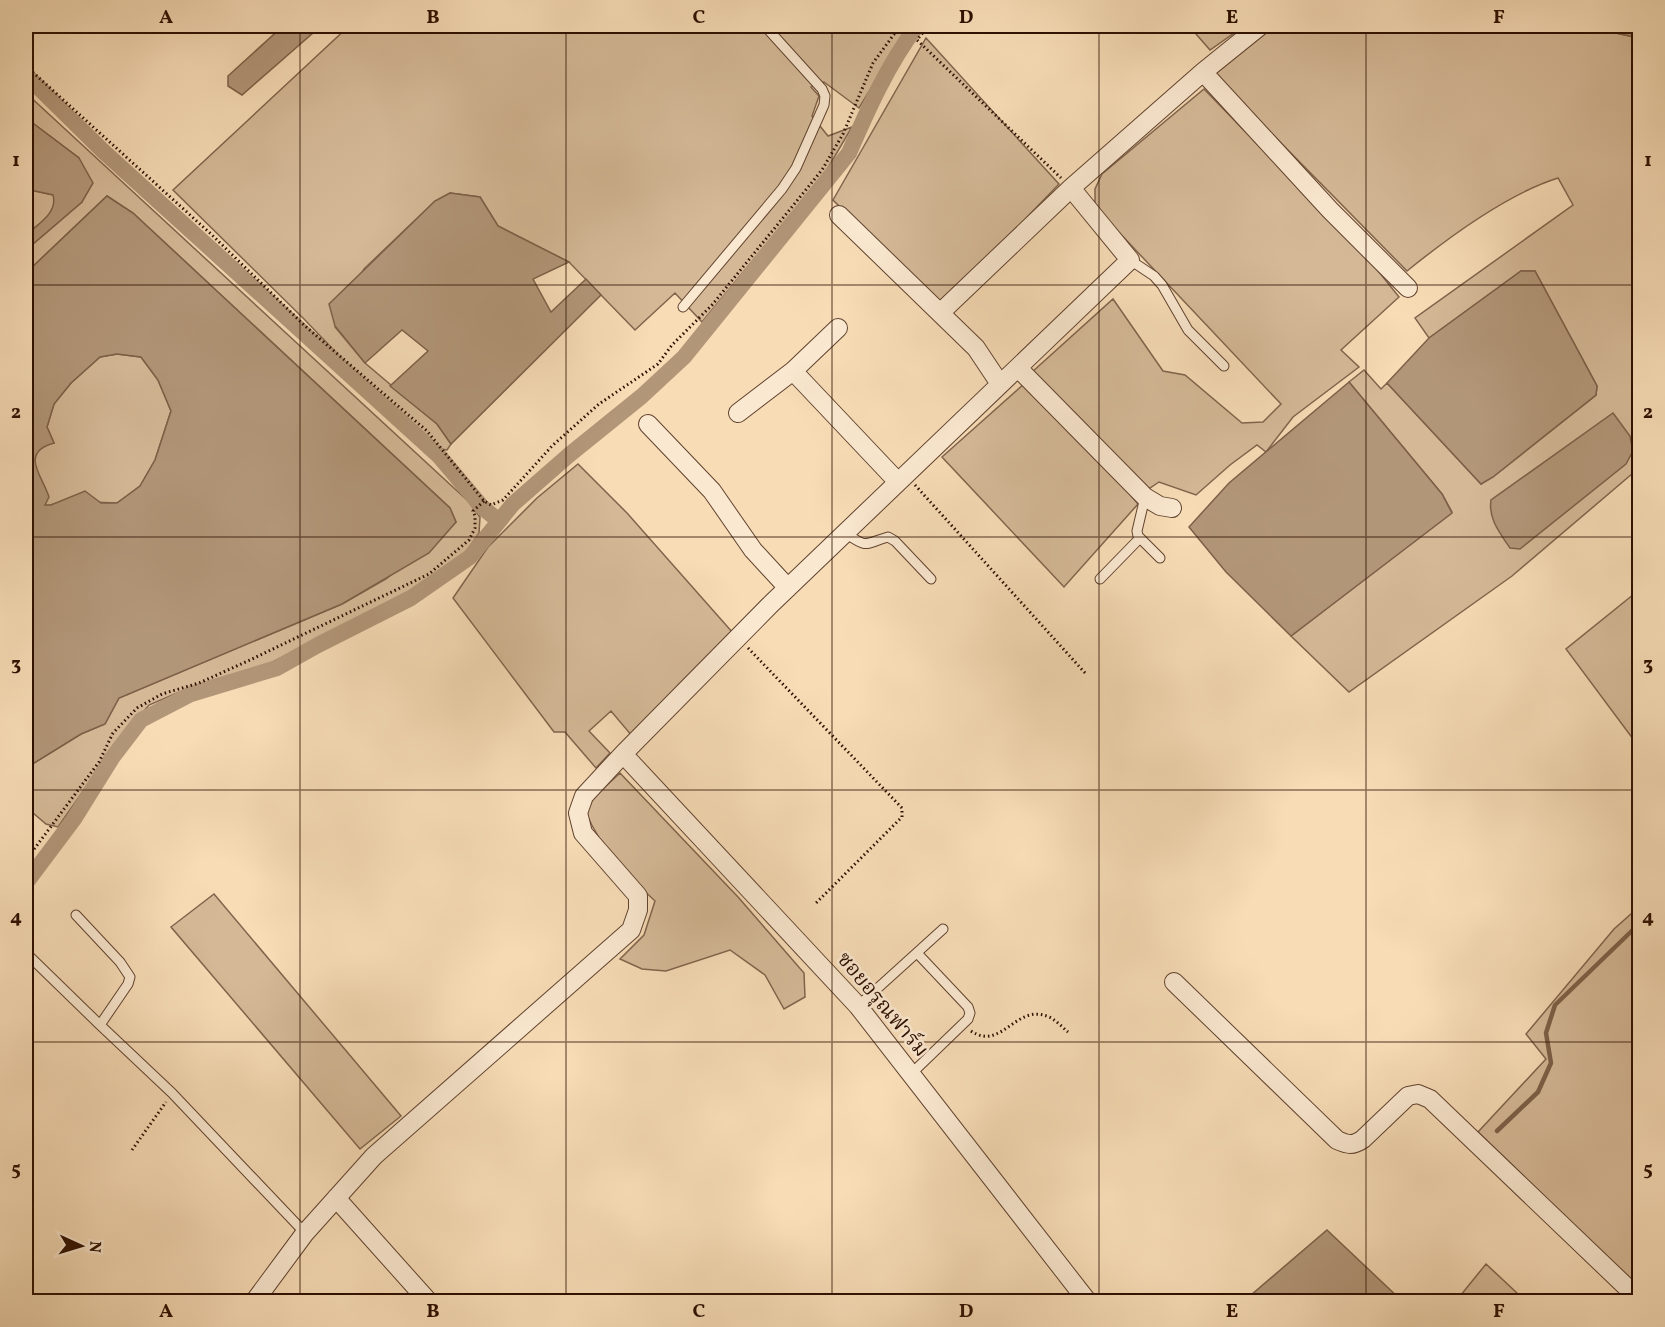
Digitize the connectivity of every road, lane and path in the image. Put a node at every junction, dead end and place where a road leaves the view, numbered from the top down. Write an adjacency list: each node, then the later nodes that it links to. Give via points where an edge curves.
1 (765, 26): 11 (lane, via 822,89 824,105 796,168 782,189)
2 (900, 26): 22 (path, via 873,63 843,134 822,170 712,304 658,364 599,404 552,446 503,500 491,505)
3 (928, 26): 7 (path, via 917,40)
4 (1260, 26): 6 (street)
5 (26, 66): 22 (path, via 211,234 305,326 427,431)
6 (1203, 72): 7 (street); 10 (street)
7 (1071, 188): 9 (street); 12 (street)
8 (839, 214): 12 (street)
9 (1130, 260): 14 (lane, via 1162,285 1188,330); 15 (street)
10 (1408, 288)
11 (682, 307)
12 (939, 313): 17 (street, via 976,348)
13 (838, 328): 16 (street)
14 (1224, 366)
15 (1017, 368): 17 (street); 21 (street)
16 (793, 371): 18 (street); 20 (street)
17 (1000, 384): 20 (street)
18 (738, 413)
19 (648, 424): 29 (street, via 712,491 753,550)
20 (902, 479): 24 (street); 31 (path)
21 (1145, 497): 23 (street); 25 (lane, via 1137,531)
22 (484, 501): 33 (path, via 473,511 475,528 469,540 429,574 250,660 199,683 162,694 137,708 113,733 99,762)
23 (1172, 508)
24 (845, 533): 27 (lane, via 863,545 888,537); 29 (street)
25 (1140, 538): 26 (lane); 28 (lane)
26 (1160, 558)
27 (931, 579)
28 (1101, 579)
29 (788, 588): 30 (street)
30 (738, 638): 32 (street); 34 (path, via 902,808 902,818)
31 (1086, 674)
32 (623, 754): 40 (street, ซอยอรุณฟาร์ม); 47 (street, via 584,796 578,813 583,832 638,896 631,930 396,1136)
33 (26, 860)
34 (815, 904)
35 (76, 915): 42 (lane, via 130,976)
36 (943, 929): 37 (lane)
37 (917, 952): 40 (lane); 41 (lane, via 968,1007 970,1013)
38 (26, 953): 42 (lane)
39 (1174, 982): 49 (street, via 1337,1140 1356,1144 1408,1096 1418,1094 1430,1099)
40 (858, 1006): 44 (street, ซอยอรุณฟาร์ม)
41 (963, 1024): 43 (path, via 973,1033 991,1037 1032,1014 1051,1018); 44 (lane)
42 (100, 1025): 45 (lane)
43 (1068, 1032)
44 (911, 1074): 52 (street, ซอยอรุณฟาร์ม)
45 (172, 1093): 46 (path); 48 (lane)
46 (132, 1150)
47 (336, 1198): 48 (street); 51 (street)
48 (305, 1233): 50 (street)
49 (1640, 1300)
50 (254, 1302)
51 (429, 1302)
52 (1088, 1302)

